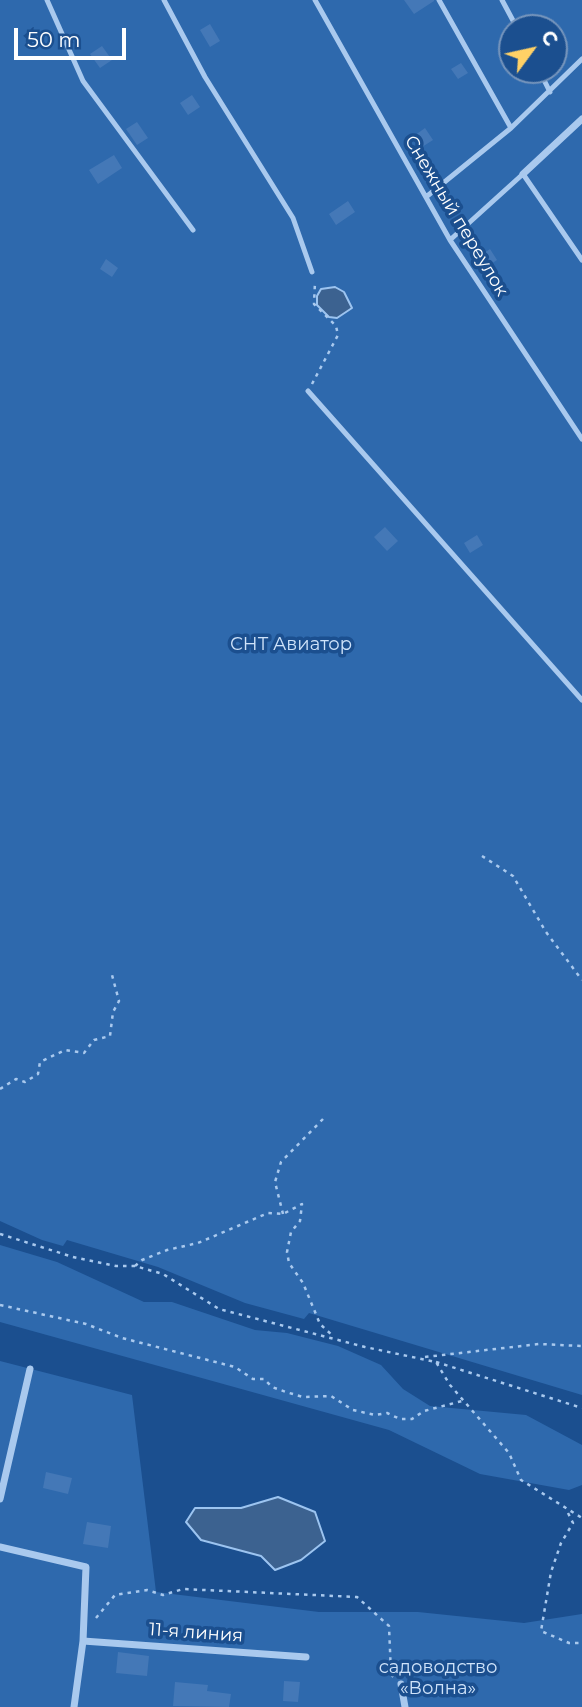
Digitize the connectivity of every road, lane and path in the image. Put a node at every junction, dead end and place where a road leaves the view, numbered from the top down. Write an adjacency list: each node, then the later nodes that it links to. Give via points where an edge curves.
1 (47, 0): 12 (lane, via 83,81)
2 (164, 0): 15 (lane, via 205,77 293,218)
3 (316, 0): 11 (lane, Снежный переулок)
4 (439, 0): 9 (lane)
5 (582, 59): 7 (lane)
6 (546, 84): 7 (lane)
7 (550, 92): 9 (lane)
8 (582, 119): 10 (street)
9 (512, 128): 11 (lane)
10 (523, 174): 13 (lane); 14 (lane)
11 (426, 197): 13 (lane, Снежный переулок)
12 (193, 230)
13 (450, 240): 17 (lane, Снежный переулок)
14 (582, 260)
15 (312, 272): 16 (path, via 317,288 314,304 338,335)
16 (308, 391): 18 (lane)
17 (582, 439)
18 (582, 700)
19 (482, 856): 21 (path, via 513,876)
20 (112, 975): 22 (path, via 119,1001 110,1036 94,1040 84,1053 65,1050 40,1062 38,1074)
21 (582, 980)
22 (0, 1089)
23 (323, 1119): 24 (path, via 281,1161 275,1182)
24 (283, 1214): 26 (path, via 268,1213 198,1243 142,1259); 28 (path, via 302,1204 300,1221 291,1232 289,1263 320,1324)
25 (0, 1234): 26 (path, via 73,1257)
26 (135, 1266): 28 (path, via 163,1274 219,1309)
27 (0, 1305): 33 (path, via 86,1324 235,1367 286,1392 331,1396 352,1410 375,1415 412,1419 424,1411)
28 (336, 1339): 30 (path)
29 (582, 1346): 30 (path, via 539,1344)
30 (422, 1357): 31 (path)
31 (436, 1362): 33 (path); 34 (path)
32 (30, 1369): 35 (street)
33 (463, 1401): 36 (path, via 509,1453 521,1480)
34 (582, 1408)
35 (0, 1499)
36 (567, 1511): 37 (path); 41 (path, via 573,1523 551,1573 541,1631 569,1643)
37 (582, 1518)
38 (0, 1547): 39 (street, via 86,1567)
39 (84, 1626): 40 (street); 43 (path, via 101,1615 116,1595 147,1590 163,1595 183,1589 357,1597 390,1626 391,1674)
40 (83, 1641): 42 (street, 11-я линия); 44 (street)
41 (582, 1643)
42 (306, 1657)
43 (401, 1685): 45 (street)
44 (74, 1707)
45 (405, 1707)

